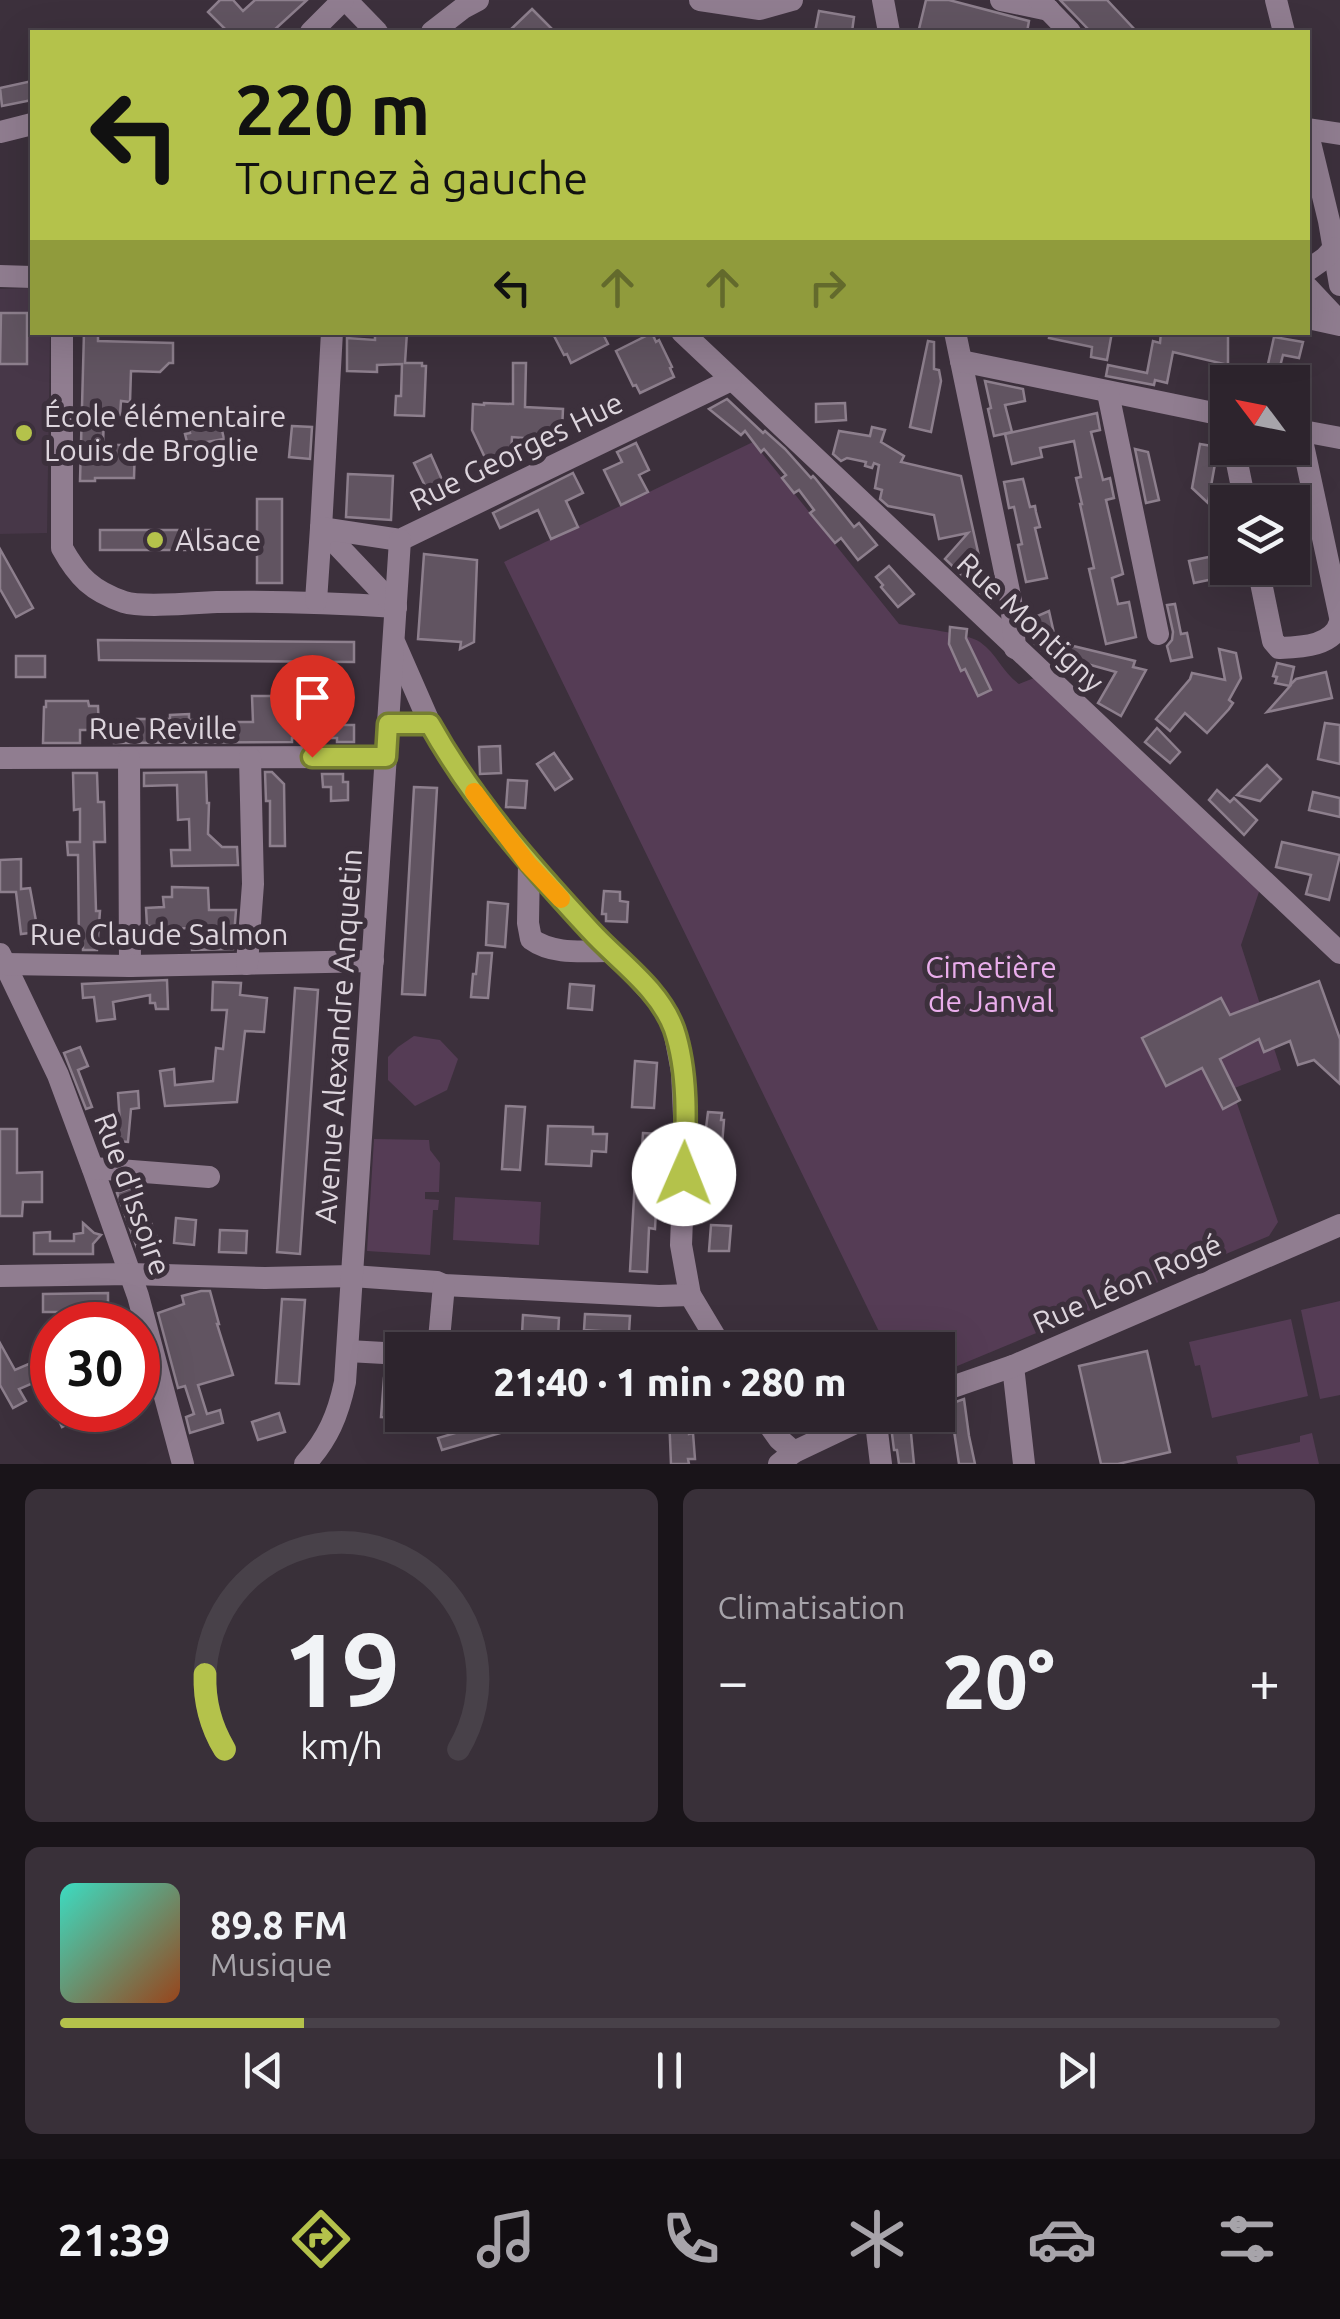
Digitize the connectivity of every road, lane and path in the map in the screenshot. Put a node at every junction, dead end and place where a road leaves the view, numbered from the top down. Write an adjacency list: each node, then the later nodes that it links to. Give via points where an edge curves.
1 (344, 0): 9 (street); 10 (street)
2 (478, 0): 11 (street)
3 (700, 0): 4 (street, via 760,9)
4 (792, 0)
5 (882, 0): 12 (street)
6 (1000, 0): 8 (street)
7 (1276, 0): 14 (street)
8 (1044, 5): 13 (street)
9 (312, 30)
10 (376, 30)
11 (435, 30)
12 (889, 30)
13 (1068, 30)
14 (1284, 30)
15 (30, 124): 17 (street)
16 (1310, 131): 18 (street)
17 (0, 132)
18 (1340, 134)
19 (1310, 140): 20 (street)
20 (1334, 248): 21 (street); 24 (street)
21 (1310, 269)
22 (0, 276): 23 (street)
23 (30, 277)
24 (1340, 286)
25 (1310, 290): 27 (street)
26 (1310, 318): 27 (street)
27 (1340, 324)
28 (62, 335): 42 (street, via 62,548 84,581 129,604)
29 (332, 335): 39 (street)
30 (685, 335): 33 (street, Rue Montigny)
31 (956, 335): 32 (street)
32 (961, 361): 34 (street); 47 (street)
33 (731, 380): 40 (street, Rue Georges Hue); 47 (street, Rue Montigny)
34 (1108, 393): 35 (street); 45 (street)
35 (1210, 413)
36 (1310, 433): 37 (street)
37 (1340, 438)
38 (1304, 465): 44 (street)
39 (320, 528): 40 (street, Rue Georges Hue); 42 (street); 43 (street)
40 (400, 540): 43 (street, Avenue Alexandre Anquetin)
41 (1261, 585): 44 (street, via 1280,648 1329,640)
42 (316, 601): 43 (street)
43 (396, 607): 46 (street, Avenue Alexandre Anquetin)
44 (1340, 620)
45 (1158, 634)
46 (394, 640): 48 (street, Avenue Alexandre Anquetin); 49 (street)
47 (1015, 648): 56 (street, Rue Montigny)
48 (388, 724): 49 (street); 50 (street, Avenue Alexandre Anquetin)
49 (430, 724): 54 (street)
50 (386, 757): 53 (street, Rue Reville); 58 (street, Avenue Alexandre Anquetin)
51 (0, 758): 52 (street, Rue Reville)
52 (129, 758): 53 (street, Rue Reville); 60 (street)
53 (250, 758): 59 (street)
54 (528, 864): 55 (street); 55 (street, via 531,940 558,950)
55 (609, 952): 68 (street, via 662,1005 674,1030 686,1138 681,1245)
56 (1340, 953)
57 (2, 959): 60 (street, Rue Claude Salmon); 61 (street, Rue d'Issoire, via 58,1075)
58 (373, 962): 59 (street, Rue Claude Salmon); 66 (street, Avenue Alexandre Anquetin)
59 (247, 964): 60 (street, Rue Claude Salmon)
60 (130, 966)
61 (93, 1168): 62 (street); 64 (street, Rue d'Issoire)
62 (210, 1177)
63 (1340, 1225): 73 (street, Rue Léon Rogé)
64 (131, 1274): 65 (street); 66 (street); 79 (street, Rue d'Issoire)
65 (0, 1276)
66 (352, 1276): 67 (street); 71 (street, Avenue Alexandre Anquetin)
67 (444, 1285): 68 (street); 69 (street)
68 (690, 1294): 70 (street)
69 (440, 1332)
70 (712, 1332)
71 (348, 1351): 72 (street); 80 (street, Avenue Alexandre Anquetin, via 339,1410)
72 (385, 1353)
73 (1013, 1366): 74 (street, Rue Léon Rogé); 82 (street)
74 (955, 1386)
75 (775, 1432): 78 (street)
76 (839, 1432): 78 (street)
77 (876, 1432): 81 (street)
78 (786, 1458)
79 (184, 1464)
80 (305, 1464)
81 (881, 1464)
82 (1024, 1464)

